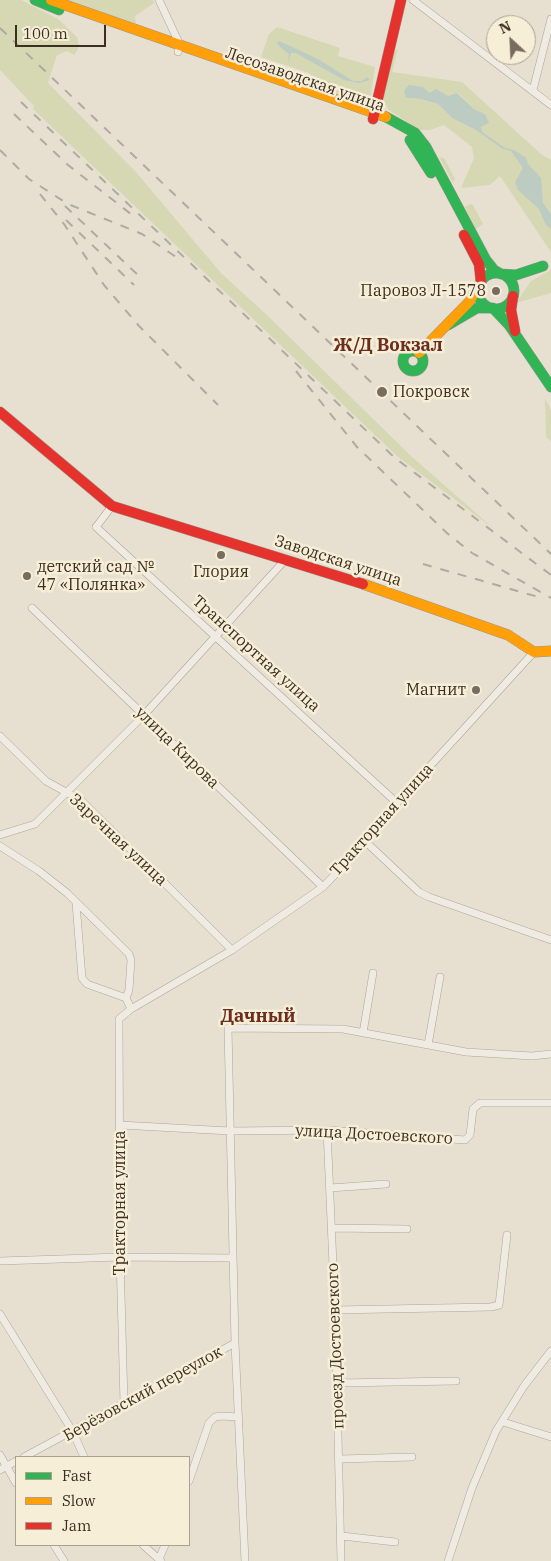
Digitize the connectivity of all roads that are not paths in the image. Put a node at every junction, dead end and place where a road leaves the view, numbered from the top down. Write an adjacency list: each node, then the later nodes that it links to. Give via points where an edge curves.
1 (35, 0): 7 (main road, Лесозаводская улица, via 70,15)
2 (51, 0): 7 (main road, Лесозаводская улица)
3 (159, 0): 7 (street)
4 (401, 0): 10 (main road)
5 (413, 0): 8 (street)
6 (551, 19): 8 (street)
7 (179, 49): 10 (main road, Лесозаводская улица)
8 (533, 90): 9 (street)
9 (551, 104)
10 (374, 115): 12 (main road, Лесозаводская улица, via 408,128 426,147 486,260); 13 (main road, Лесозаводская улица, via 409,138 419,150 478,264)
11 (547, 264): 12 (main road, via 516,275); 14 (main road, via 522,282)
12 (501, 274): 13 (main road, via 489,275); 14 (main road, via 512,282)
13 (481, 282): 15 (main road, via 480,299); 16 (main road)
14 (513, 296): 15 (main road, via 505,307); 17 (main road, via 511,310)
15 (492, 308): 16 (main road, via 477,308); 17 (main road)
16 (448, 325): 18 (main road)
17 (518, 339): 19 (main road)
18 (419, 353)
19 (551, 387)
20 (0, 412): 21 (main road)
21 (112, 506): 22 (main road, Заводская улица); 24 (street, Транспортная улица, via 96,527)
22 (285, 560): 24 (street); 26 (main road, Заводская улица, via 479,623 508,635)
23 (32, 608): 27 (street, улица Кирова)
24 (216, 638): 27 (street); 30 (street, Транспортная улица)
25 (551, 650): 26 (main road)
26 (534, 652): 30 (street, Тракторная улица)
27 (143, 716): 29 (street); 34 (street, улица Кирова)
28 (0, 736): 29 (street, Заречная улица, via 46,781)
29 (67, 792): 31 (street, via 35,824); 37 (street, Заречная улица, via 82,801)
30 (397, 803): 32 (street, Тракторная улица)
31 (0, 835)
32 (366, 842): 34 (street, Тракторная улица); 36 (street, via 419,892)
33 (0, 846): 35 (street, via 39,871)
34 (323, 887): 37 (street, Тракторная улица)
35 (76, 903): 40 (street, via 129,954); 40 (street, via 82,978 87,984)
36 (551, 940)
37 (232, 950): 41 (street, Тракторная улица)
38 (373, 973): 42 (street)
39 (440, 977): 43 (street)
40 (126, 998): 41 (street)
41 (131, 1009): 46 (street, Тракторная улица, via 119,1019 117,1032)
42 (363, 1033): 43 (street); 48 (street, via 294,1027 228,1028)
43 (428, 1045): 44 (street, via 466,1052)
44 (551, 1054)
45 (551, 1102): 47 (street, улица Достоевского, via 477,1104 473,1109 470,1135 465,1140)
46 (120, 1125): 48 (street, улица Достоевского); 54 (street, Тракторная улица)
47 (327, 1130): 48 (street, улица Достоевского); 50 (street, проезд Достоевского)
48 (230, 1131): 55 (street)
49 (386, 1184): 50 (street)
50 (330, 1188): 51 (street, проезд Достоевского)
51 (333, 1228): 52 (street); 57 (street, проезд Достоевского)
52 (407, 1229)
53 (507, 1235): 57 (street, via 500,1305)
54 (120, 1257): 55 (street); 56 (street); 63 (street, Тракторная улица)
55 (232, 1258): 59 (street)
56 (0, 1261)
57 (336, 1310): 62 (street, проезд Достоевского)
58 (0, 1314): 66 (street)
59 (235, 1344): 63 (street, Берёзовский переулок); 64 (street)
60 (551, 1351): 65 (street, via 524,1386)
61 (456, 1382): 62 (street)
62 (338, 1383): 72 (street, проезд Достоевского)
63 (124, 1403): 66 (street, Берёзовский переулок)
64 (238, 1417): 75 (street, via 215,1417 209,1423); 84 (street)
65 (503, 1422): 67 (street); 86 (street, via 496,1431 472,1488)
66 (73, 1432): 69 (street, Берёзовский переулок); 70 (street)
67 (551, 1438)
68 (0, 1455): 74 (street)
69 (26, 1456)
70 (84, 1456)
71 (412, 1457): 72 (street)
72 (340, 1459): 77 (street, проезд Достоевского)
73 (15, 1462): 74 (street)
74 (3, 1468): 76 (street)
75 (190, 1478)
76 (15, 1482)
77 (342, 1536): 78 (street); 85 (street, проезд Достоевского)
78 (395, 1542)
79 (55, 1546): 83 (street)
80 (144, 1546): 82 (street)
81 (165, 1546): 82 (street)
82 (160, 1560)
83 (64, 1561)
84 (245, 1561)
85 (341, 1561)
86 (448, 1561)

